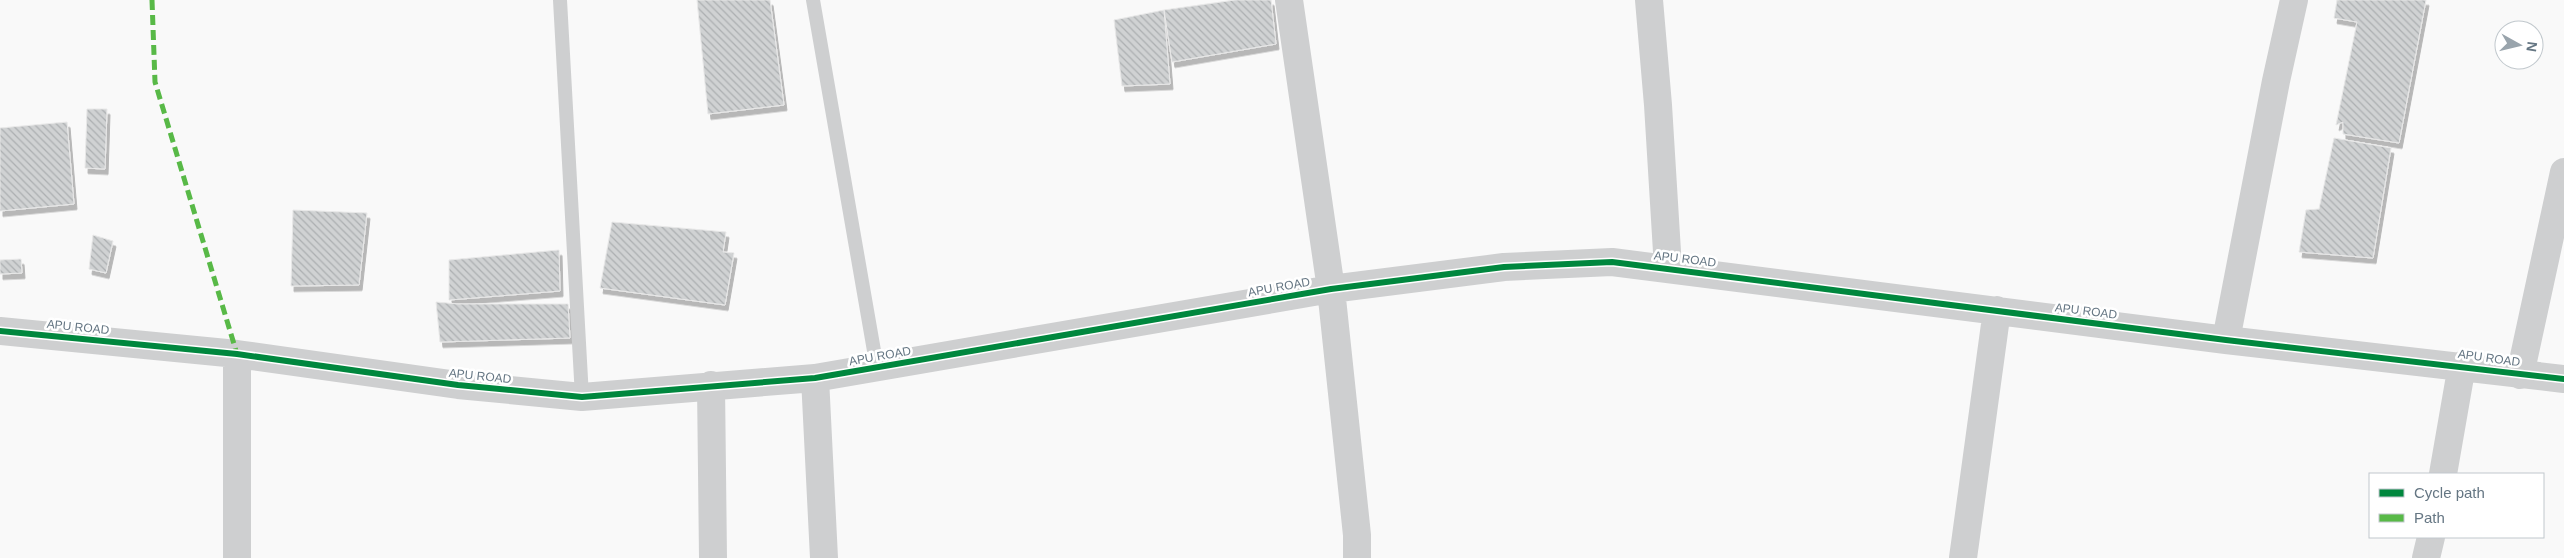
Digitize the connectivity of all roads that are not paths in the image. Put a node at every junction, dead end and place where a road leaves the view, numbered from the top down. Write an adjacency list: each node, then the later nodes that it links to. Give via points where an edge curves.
1 (560, 0): 19 (lane)
2 (813, 0): 14 (lane)
3 (1289, 0): 8 (street)
4 (1649, 0): 7 (street)
5 (2294, 0): 11 (street)
6 (2564, 172): 15 (street)
7 (1668, 268): 8 (street, APU ROAD, via 1612,262 1504,267); 9 (street, APU ROAD)
8 (1332, 289): 14 (street, APU ROAD); 25 (street)
9 (1997, 310): 11 (street, APU ROAD); 26 (street)
10 (0, 331): 12 (street, APU ROAD)
11 (2226, 340): 13 (street, APU ROAD)
12 (237, 354): 19 (street, APU ROAD, via 458,385); 22 (street)
13 (2462, 365): 15 (street, APU ROAD); 20 (street)
14 (877, 368): 16 (street, APU ROAD)
15 (2520, 374): 17 (street, APU ROAD)
16 (815, 378): 18 (street, APU ROAD); 24 (street)
17 (2564, 378)
18 (712, 385): 19 (street, APU ROAD); 23 (street)
19 (582, 398)
20 (2443, 473)
21 (2431, 538): 27 (street)
22 (237, 558)
23 (713, 558)
24 (824, 558)
25 (1357, 558)
26 (1963, 558)
27 (2426, 558)

